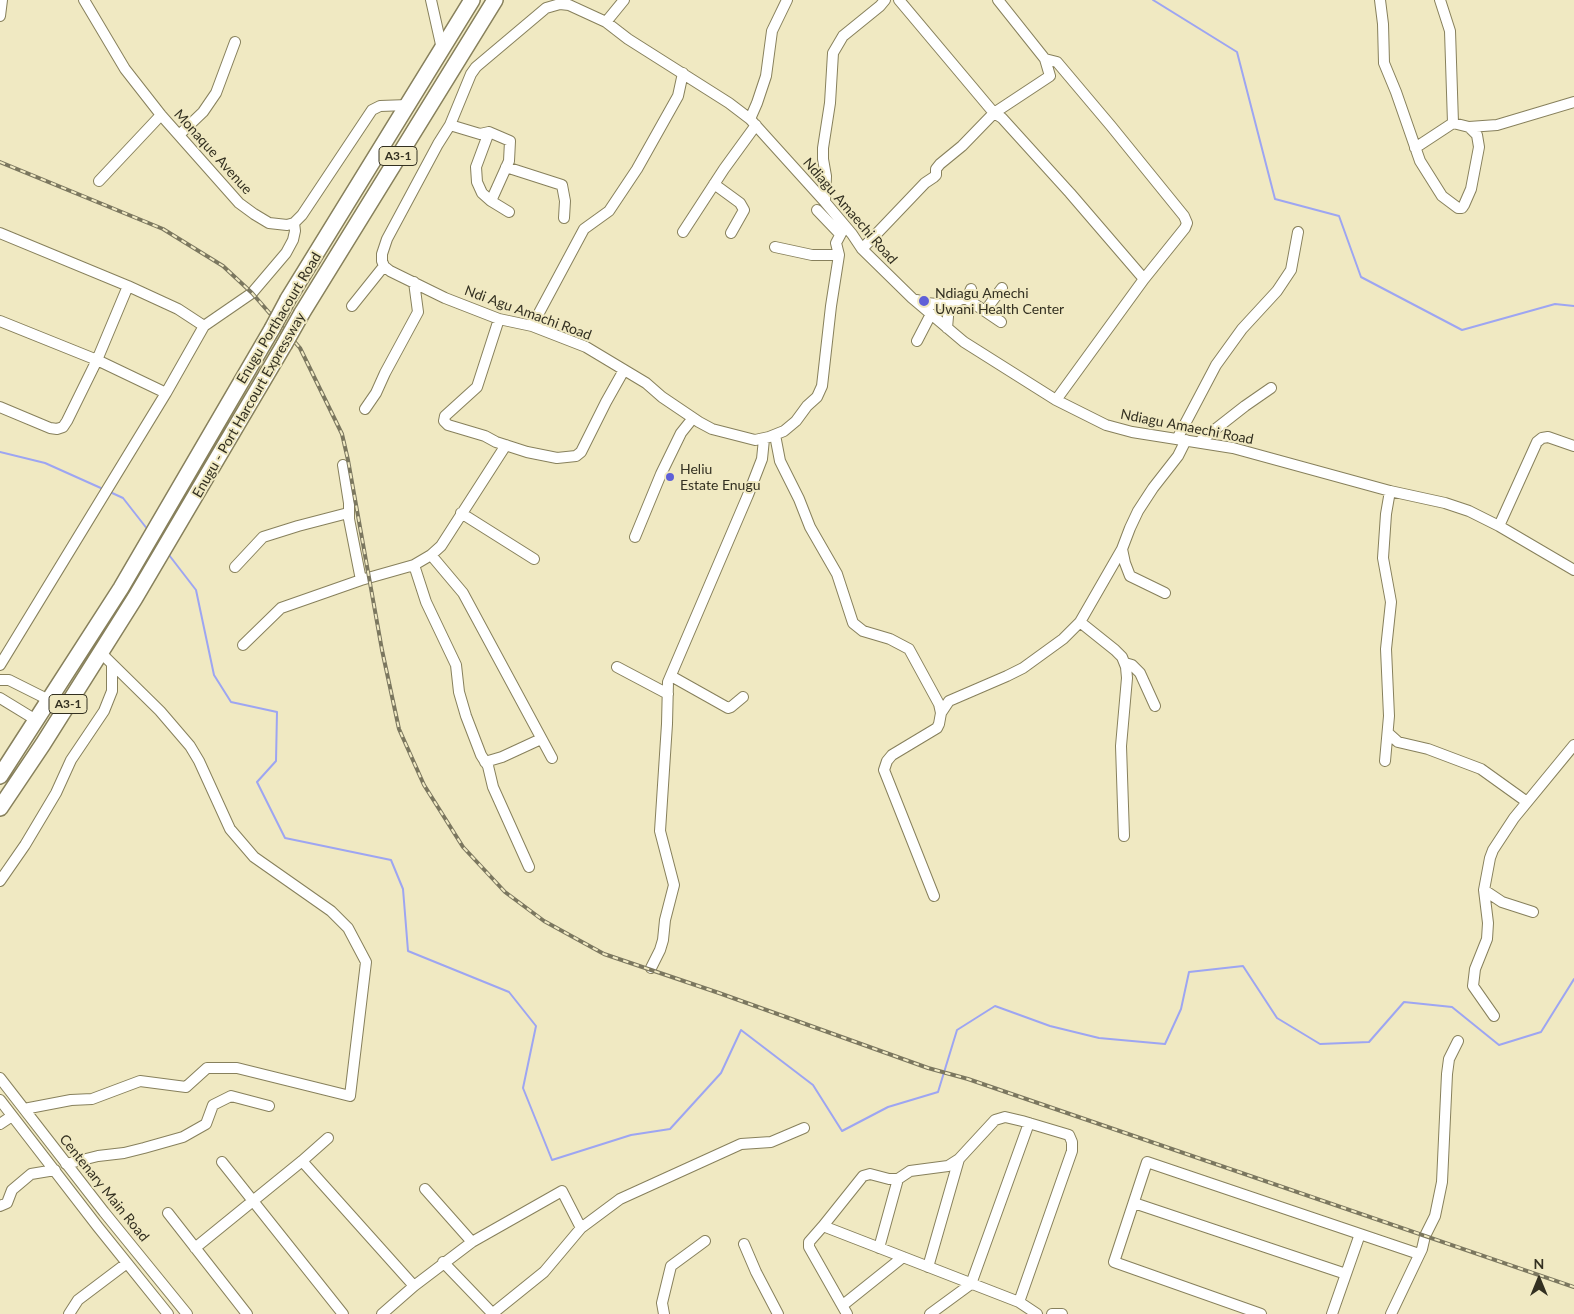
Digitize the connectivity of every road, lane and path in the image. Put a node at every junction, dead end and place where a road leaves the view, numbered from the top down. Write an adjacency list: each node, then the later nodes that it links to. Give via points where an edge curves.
1 (2, 0): 13 (street)
2 (84, 0): 24 (street, Monaque Avenue, via 124,69)
3 (432, 0): 16 (street)
4 (472, 0): 16 (highway, Enugu Porthacourt Road / A3-1)
5 (495, 0): 18 (highway, Enugu - Port Harcourt Expressway / A3-1)
6 (624, 0): 14 (street)
7 (787, 0): 25 (street, via 772,31 766,76)
8 (885, 0): 36 (street, via 843,36 833,53 823,148)
9 (899, 0): 23 (street)
10 (998, 0): 17 (street)
11 (1380, 0): 31 (street, via 1384,63)
12 (1440, 0): 26 (street, via 1450,31)
13 (0, 16)
14 (606, 22): 19 (street, Ndiagu Amaechi Road); 20 (street, Ndiagu Amaechi Road, via 570,5 553,5 530,20)
15 (235, 42): 30 (street, via 216,92 199,116)
16 (442, 49): 22 (highway, Enugu Porthacourt Road / A3-1)
17 (1045, 59): 23 (street, via 1050,76); 50 (street, via 1057,62 1184,216 1185,228)
18 (456, 63): 20 (street); 96 (highway, Enugu - Port Harcourt Expressway / A3-1, bridge)
19 (683, 73): 25 (street, Ndiagu Amaechi Road); 63 (street, via 678,96 637,169 609,211 584,229)
20 (471, 74): 27 (street)
21 (1574, 102): 28 (street, via 1497,125)
22 (408, 105): 40 (street, via 380,106 372,110); 107 (highway, Enugu Porthacourt Road / A3-1, bridge, via 288,299 121,588)
23 (994, 113): 47 (street, via 940,164 936,175); 50 (street, via 1064,186)
24 (161, 115): 30 (street, Monaque Avenue); 33 (street)
25 (753, 122): 34 (street); 36 (street, Ndiagu Amaechi Road)
26 (1452, 122): 28 (street); 31 (street)
27 (450, 125): 29 (street, via 480,134); 49 (street, via 387,239 382,254)
28 (1469, 127): 31 (street, via 1477,135 1479,147 1471,189 1462,208 1442,196 1424,170)
29 (490, 132): 32 (street, via 510,141); 35 (street, via 476,168 478,185)
30 (179, 135): 40 (street, Monaque Avenue, via 239,203 276,225)
31 (1415, 148)
32 (506, 167): 35 (street); 39 (street, via 562,185)
33 (99, 180)
34 (714, 184): 42 (street); 45 (street, via 740,203 744,210)
35 (491, 201): 38 (street)
36 (825, 202): 41 (street, Ndiagu Amaechi Road)
37 (818, 210): 41 (street)
38 (509, 212)
39 (564, 218)
40 (294, 223): 62 (street, via 293,240 258,286)
41 (843, 230): 47 (street, Ndiagu Amaechi Road); 48 (street, Ndi Agu Amachi Road, via 836,243)
42 (683, 232)
43 (1298, 232): 76 (street, via 1291,270 1216,365)
44 (0, 233): 52 (street)
45 (731, 233)
46 (775, 247): 48 (street, via 812,255)
47 (862, 249): 54 (street, Ndiagu Amaechi Road)
48 (839, 255): 74 (street, Ndi Agu Amachi Road, via 822,386 817,397 796,421)
49 (384, 266): 51 (street, Ndi Agu Amachi Road); 56 (street)
50 (1144, 279): 70 (street)
51 (414, 282): 59 (street, Ndi Agu Amachi Road); 72 (street, via 418,312)
52 (128, 286): 62 (street, via 178,309); 66 (street)
53 (1002, 288): 57 (street)
54 (912, 298): 55 (street); 58 (street, Ndiagu Amaechi Road)
55 (950, 305): 57 (street, via 969,294); 64 (street)
56 (352, 306)
57 (985, 310): 61 (street)
58 (931, 314): 64 (street, Ndiagu Amaechi Road); 65 (street)
59 (499, 319): 63 (street, Ndi Agu Amachi Road); 78 (street, via 477,387 445,416 444,421)
60 (0, 321): 66 (street)
61 (1000, 322)
62 (204, 326): 69 (street)
63 (532, 326): 67 (street, Ndi Agu Amachi Road, via 586,347)
64 (947, 328): 70 (street, Ndiagu Amaechi Road)
65 (917, 341)
66 (97, 360): 69 (street); 71 (street, via 63,427 50,428)
67 (624, 370): 73 (street, Ndi Agu Amachi Road); 78 (street, via 576,456 557,458)
68 (1271, 388): 77 (street)
69 (166, 393): 99 (street)
70 (1056, 400): 76 (street, Ndiagu Amaechi Road, via 1106,425)
71 (0, 407)
72 (365, 409)
73 (693, 418): 75 (street, Ndi Agu Amachi Road, via 712,428 755,440); 85 (street, via 681,433 661,474)
74 (775, 435): 75 (street, Ndi Agu Amachi Road); 106 (street, via 780,461 810,527 837,574 853,623 863,631 909,649)
75 (764, 439): 101 (street, via 762,459 748,495)
76 (1182, 440): 77 (street, Ndiagu Amaechi Road); 86 (street, via 1178,456 1138,511)
77 (1199, 442): 81 (street, Ndiagu Amaechi Road, via 1233,448)
78 (506, 445): 83 (street)
79 (1574, 446): 84 (street, via 1548,438 1537,442)
80 (343, 465): 82 (street)
81 (1390, 491): 84 (street, Ndiagu Amaechi Road, via 1468,511); 112 (street, via 1383,558 1391,602 1386,649)
82 (348, 513): 90 (street, via 263,537); 92 (street)
83 (461, 513): 87 (street, via 441,546); 88 (street)
84 (1498, 526): 91 (street, Ndiagu Amaechi Road)
85 (635, 537)
86 (1122, 549): 93 (street, via 1130,576); 94 (street)
87 (431, 555): 89 (street); 113 (street, via 463,593)
88 (534, 558)
89 (414, 565): 92 (street); 117 (street, via 426,602 456,665 466,716)
90 (235, 567)
91 (1574, 570)
92 (361, 580): 95 (street, via 281,608)
93 (1166, 593)
94 (1080, 622): 98 (street, via 1115,650); 108 (street, via 1063,639 1023,668)
95 (243, 645)
96 (100, 652): 97 (street); 120 (highway, Enugu - Port Harcourt Expressway / A3-1)
97 (112, 664): 123 (street, via 112,691 104,711 71,760 25,845); 133 (street, via 160,710 190,746 230,829 254,857 331,911 348,928 366,962 350,1096 237,1068 207,1068 186,1087 140,1081 92,1099)
98 (1125, 664): 109 (street, via 1132,665 1140,673); 121 (street, via 1127,678 1121,746)
99 (0, 665)
100 (617, 667): 103 (street)
101 (671, 676): 103 (street); 104 (street, via 728,708)
102 (0, 680): 107 (street, via 9,680)
103 (668, 694): 127 (street, via 660,831 674,885 663,940)
104 (743, 697)
105 (0, 698): 111 (street)
106 (937, 698): 108 (street); 110 (street)
107 (49, 700): 111 (highway, Enugu Porthacourt Road)
108 (950, 701): 110 (street)
109 (1155, 706)
110 (941, 712): 125 (street, via 937,728 892,755 884,770)
111 (36, 720): 118 (highway, Enugu Porthacourt Road)
112 (1388, 733): 116 (street); 119 (street, via 1398,742 1428,749 1481,769)
113 (541, 740): 115 (street); 117 (street)
114 (1574, 745): 119 (street)
115 (552, 758)
116 (1385, 761)
117 (485, 762): 122 (street)
118 (0, 776)
119 (1527, 802): 124 (street, via 1493,850)
120 (0, 808)
121 (1124, 836)
122 (528, 867)
123 (0, 881)
124 (1484, 890): 126 (street, via 1502,902); 128 (street, via 1487,939 1475,969 1474,986)
125 (934, 896)
126 (1533, 912)
127 (651, 968)
128 (1494, 1016)
129 (1458, 1041): 160 (street, via 1449,1059 1447,1074 1442,1182 1435,1216)
130 (0, 1078): 133 (street, Centenary Main Road)
131 (0, 1100): 134 (street, Centenary Main Road)
132 (268, 1106): 142 (street, via 231,1096 213,1105 206,1124 184,1137)
133 (24, 1109): 142 (street, Centenary Main Road)
134 (12, 1116): 136 (street); 143 (street, Centenary Main Road)
135 (1029, 1123): 139 (street, via 1005,1117 995,1120); 166 (street); 168 (street, via 1069,1135 1072,1151)
136 (0, 1124)
137 (804, 1128): 153 (street, via 772,1142 741,1144 620,1199)
138 (328, 1138): 140 (street)
139 (959, 1159): 144 (street, via 948,1166 910,1171); 164 (street)
140 (302, 1161): 146 (street); 167 (street)
141 (222, 1162): 146 (street)
142 (66, 1164): 149 (street, Centenary Main Road)
143 (55, 1170): 148 (street, via 31,1174 12,1190 7,1204); 151 (street, Centenary Main Road)
144 (898, 1178): 152 (street, via 864,1176); 159 (street)
145 (425, 1189): 156 (street)
146 (254, 1200): 158 (street); 174 (street)
147 (1134, 1203): 154 (street, via 1147,1162); 165 (street); 183 (street, via 1114,1262)
148 (0, 1206)
149 (104, 1212): 151 (street); 172 (street, Centenary Main Road)
150 (168, 1214): 158 (street)
151 (92, 1220): 163 (street, Centenary Main Road)
152 (823, 1226): 159 (street); 169 (street, via 809,1242 809,1247)
153 (581, 1228): 156 (street, via 562,1191); 176 (street, via 544,1272)
154 (1360, 1234): 160 (street); 165 (street)
155 (705, 1240): 177 (street, via 670,1266 662,1303)
156 (472, 1242): 162 (street)
157 (744, 1244): 178 (street)
158 (195, 1248): 173 (street)
159 (879, 1248): 161 (street)
160 (1419, 1254): 185 (street)
161 (903, 1257): 164 (street); 169 (street)
162 (443, 1262): 167 (street); 176 (street)
163 (127, 1263): 170 (street, via 78,1300); 171 (street, Centenary Main Road)
164 (928, 1267): 166 (street)
165 (1346, 1274): 184 (street)
166 (971, 1284): 168 (street); 179 (street)
167 (414, 1286): 175 (street)
168 (1018, 1302): 180 (street)
169 (845, 1309)
170 (69, 1314)
171 (168, 1314)
172 (187, 1314)
173 (247, 1314)
174 (342, 1314)
175 (382, 1314)
176 (492, 1314)
177 (664, 1314)
178 (778, 1314)
179 (930, 1314)
180 (1037, 1314)
181 (1052, 1314): 182 (street)
182 (1062, 1314)
183 (1262, 1314)
184 (1332, 1314)
185 (1391, 1314)

